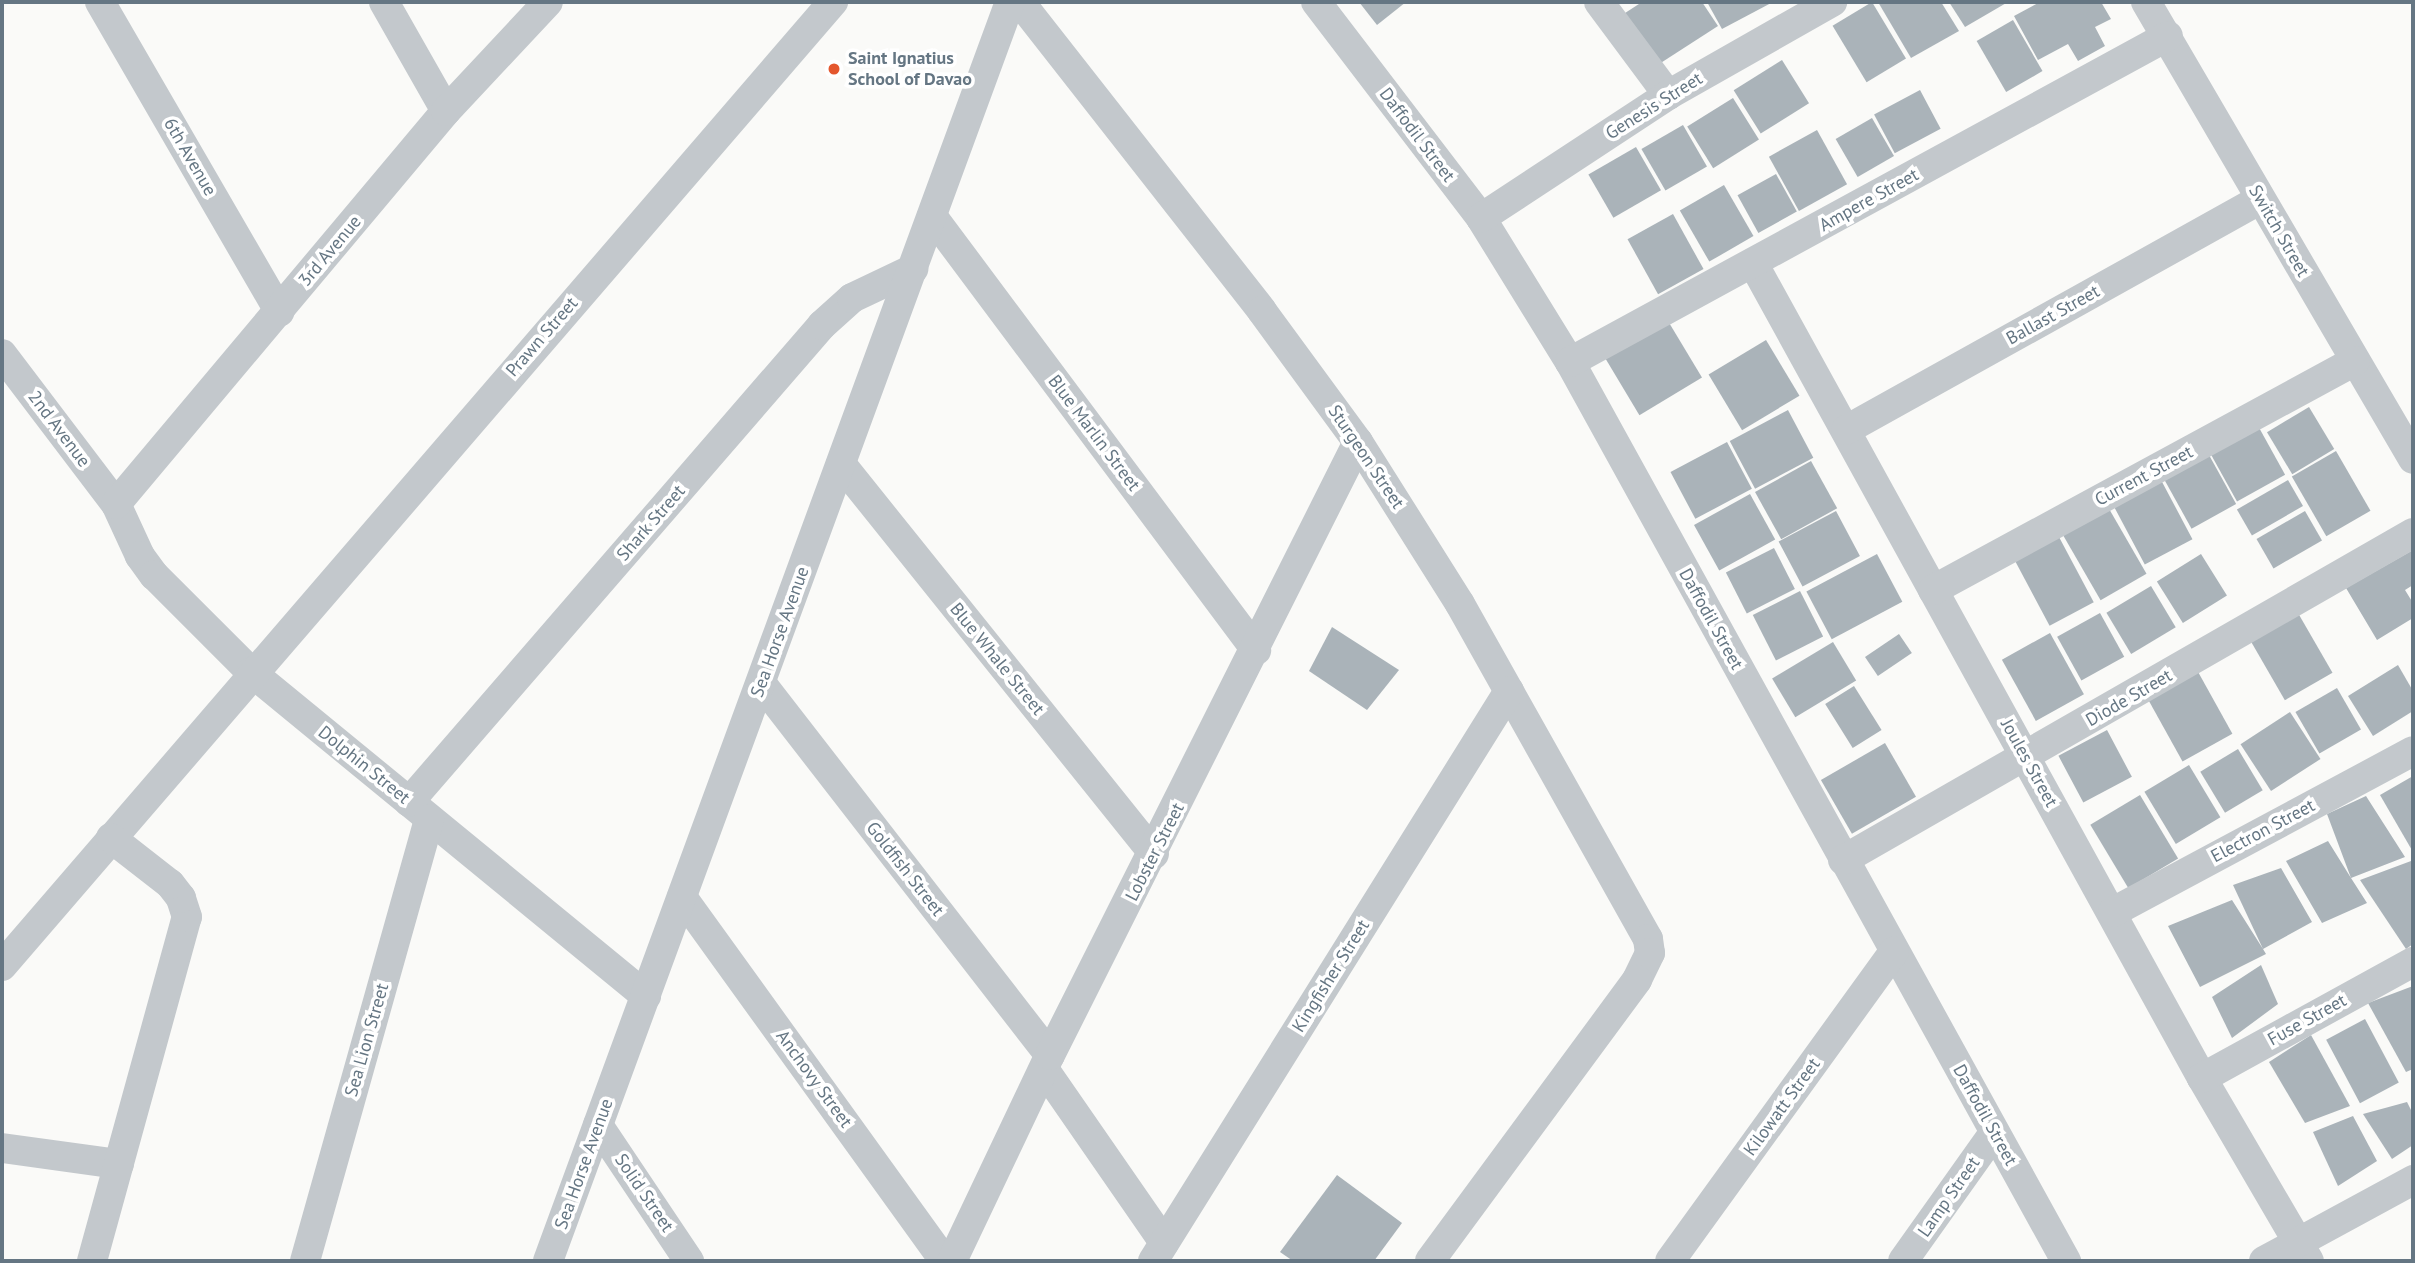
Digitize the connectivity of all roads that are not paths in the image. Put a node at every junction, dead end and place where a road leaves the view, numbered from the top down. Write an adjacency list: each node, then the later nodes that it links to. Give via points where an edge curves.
1 (100, 2): 19 (street, 6th Avenue)
2 (384, 2): 13 (street)
3 (548, 2): 13 (street, 3rd Avenue)
4 (833, 2): 31 (street, Prawn Street)
5 (1010, 2): 15 (street, Sea Horse Avenue)
6 (1020, 2): 24 (street, Sturgeon Street, via 1262,311)
7 (1316, 2): 16 (street, Daffodil Street)
8 (1599, 2): 12 (street)
9 (1832, 2): 12 (street, Genesis Street)
10 (2146, 2): 11 (street, Switch Street)
11 (2168, 36): 14 (street, Switch Street); 17 (street, Ampere Street)
12 (1668, 95): 16 (street, Genesis Street)
13 (446, 111): 19 (street, 3rd Avenue)
14 (2260, 200): 21 (street, Switch Street); 23 (street, Ballast Street)
15 (932, 216): 18 (street, Sea Horse Avenue); 30 (street, Blue Marlin Street)
16 (1481, 218): 22 (street, Daffodil Street)
17 (1753, 263): 22 (street, Ampere Street); 23 (street, Joules Street)
18 (912, 269): 26 (street, Sea Horse Avenue); 36 (street, Shark Street, via 852,298 822,325)
19 (280, 312): 27 (street, 3rd Avenue)
20 (2, 354): 27 (street, 2nd Avenue)
21 (2355, 361): 25 (street, Switch Street); 29 (street, Current Street)
22 (1570, 362): 39 (street, Daffodil Street)
23 (1846, 430): 29 (street, Joules Street)
24 (1358, 442): 30 (street, Lobster Street); 33 (street, Sturgeon Street)
25 (2413, 459)
26 (841, 464): 32 (street, Sea Horse Avenue); 38 (street, Blue Whale Street)
27 (116, 503): 31 (street, Dolphin Street, via 154,575)
28 (2413, 533): 35 (street, Diode Street)
29 (1933, 590): 35 (street, Joules Street)
30 (1255, 650): 38 (street, Lobster Street)
31 (251, 672): 36 (street, Dolphin Street); 37 (street, Prawn Street)
32 (761, 683): 40 (street, Sea Horse Avenue); 46 (street, Goldfish Street)
33 (1509, 691): 54 (street, Kingfisher Street); 61 (street, Sturgeon Street, via 1642,924 1650,953 1637,981)
34 (2413, 751): 41 (street, Electron Street)
35 (2025, 757): 39 (street, Diode Street); 41 (street, Joules Street)
36 (419, 810): 45 (street, Dolphin Street); 56 (street, Sea Lion Street)
37 (111, 838): 44 (street, Prawn Street); 51 (street, via 170,884 181,898 187,918)
38 (1154, 854): 46 (street, Lobster Street)
39 (1843, 860): 42 (street, Daffodil Street)
40 (682, 897): 45 (street, Sea Horse Avenue); 59 (street, Anchovy Street)
41 (2113, 912): 47 (street, Joules Street)
42 (1894, 952): 49 (street, Daffodil Street); 62 (street, Kilowatt Street)
43 (2413, 962): 47 (street, Fuse Street)
44 (2, 966)
45 (646, 996): 48 (street, Sea Horse Avenue)
46 (1047, 1062): 54 (street, Goldfish Street); 60 (street, Lobster Street)
47 (2202, 1077): 53 (street, Joules Street)
48 (598, 1125): 57 (street, Sea Horse Avenue); 58 (street, Solid Street)
49 (1994, 1133): 63 (street, Lamp Street); 64 (street, Daffodil Street)
50 (2, 1148): 51 (street)
51 (120, 1164): 55 (street)
52 (2413, 1180): 53 (street)
53 (2304, 1251): 65 (street)
54 (1159, 1252)
55 (92, 1261)
56 (305, 1261)
57 (548, 1261)
58 (689, 1261)
59 (945, 1261)
60 (953, 1261)
61 (1430, 1261)
62 (1670, 1261)
63 (1903, 1261)
64 (2066, 1261)
65 (2264, 1261)

